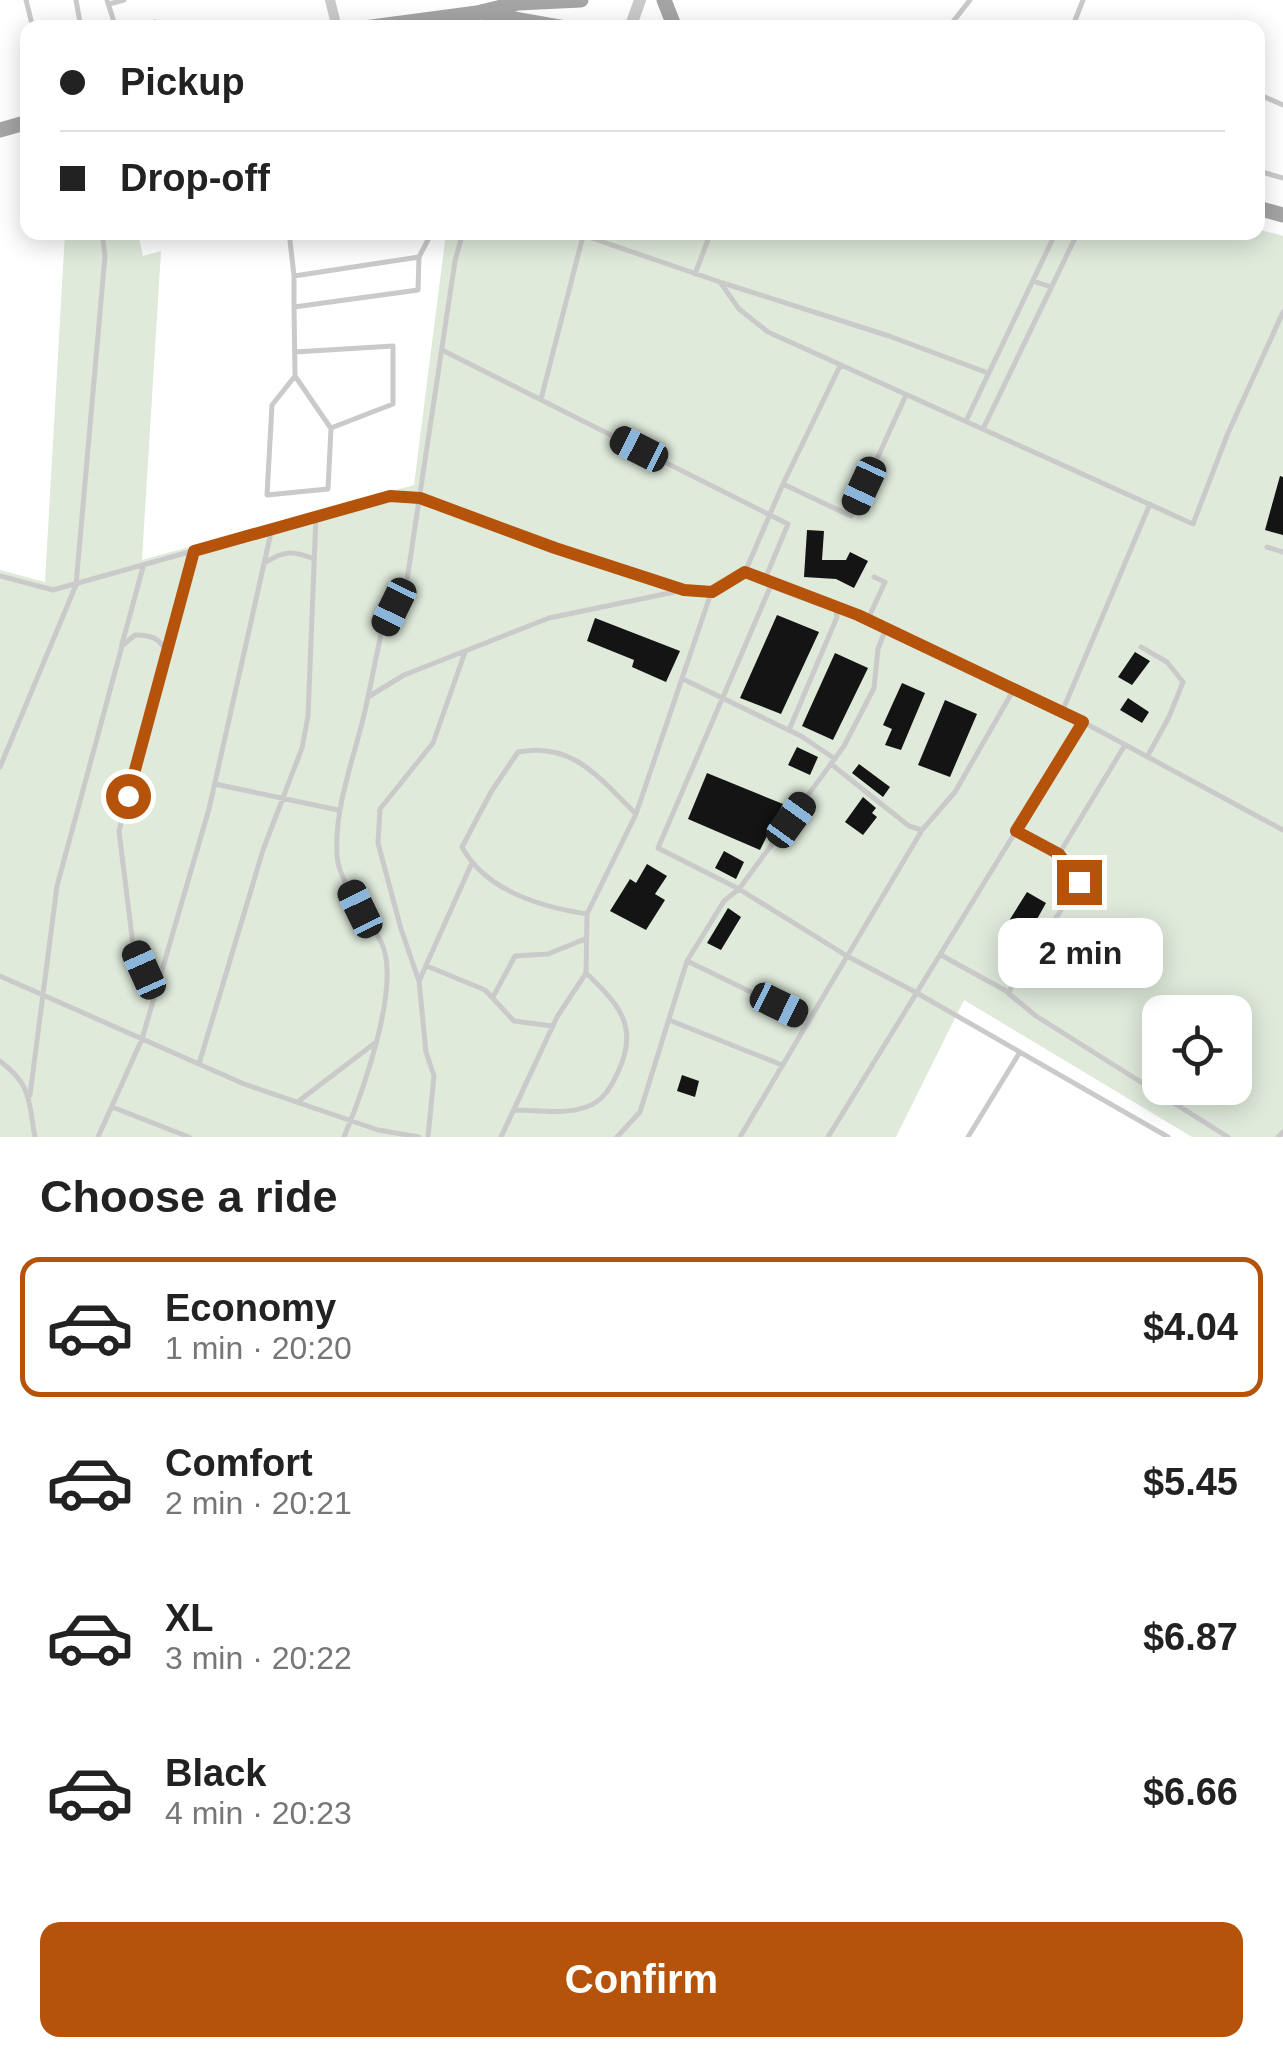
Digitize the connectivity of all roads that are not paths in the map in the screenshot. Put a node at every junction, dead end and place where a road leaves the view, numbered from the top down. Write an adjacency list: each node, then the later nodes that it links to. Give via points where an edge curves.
1 (124, 0): 4 (lane)
2 (581, 0): 5 (main road)
3 (970, 0): 8 (lane)
4 (108, 2)
5 (477, 12): 6 (main road); 7 (main road)
6 (420, 20)
7 (520, 20)
8 (954, 20)
9 (103, 240): 52 (lane)
10 (289, 240): 20 (lane)
11 (428, 240): 18 (lane)
12 (461, 240): 26 (lane)
13 (582, 240): 32 (lane)
14 (601, 240): 19 (lane)
15 (708, 240): 19 (lane)
16 (1052, 240): 21 (lane)
17 (1074, 240): 23 (lane)
18 (419, 256): 20 (lane); 24 (lane, via 418,290)
19 (696, 274): 22 (lane)
20 (294, 276): 24 (lane)
21 (1033, 281): 23 (lane); 29 (lane)
22 (720, 282): 28 (lane, via 768,332); 29 (lane)
23 (1051, 288): 35 (lane)
24 (294, 307): 27 (lane)
25 (1283, 312): 38 (lane, via 1193,524)
26 (442, 350): 32 (lane); 37 (lane)
27 (295, 352): 30 (lane); 34 (lane, via 393,346 393,404)
28 (840, 366): 31 (lane); 36 (lane)
29 (988, 373): 33 (lane)
30 (295, 376): 34 (lane); 34 (lane, via 272,406 267,495 328,489)
31 (906, 395): 33 (lane); 36 (lane, via 850,516)
32 (541, 400): 39 (lane)
33 (966, 420): 35 (lane)
34 (331, 428)
35 (984, 428): 38 (lane)
36 (783, 484): 39 (lane)
37 (420, 498): 40 (lane, via 390,496); 53 (lane); 65 (lane, via 408,580 381,634)
38 (1150, 504): 66 (lane)
39 (769, 515): 48 (lane); 51 (lane, via 788,524)
40 (316, 516): 41 (lane); 45 (lane)
41 (272, 528): 43 (lane); 46 (lane)
42 (1267, 547): 44 (lane)
43 (194, 551): 47 (lane); 61 (lane)
44 (1283, 552)
45 (314, 559): 46 (lane, via 282,552); 74 (lane, via 308,716)
46 (264, 564): 73 (lane)
47 (144, 566): 52 (lane); 58 (lane)
48 (745, 572): 51 (lane); 54 (lane)
49 (0, 576): 52 (lane, via 53,590)
50 (874, 577): 56 (lane, via 885,582)
51 (768, 581): 55 (lane); 64 (lane)
52 (76, 585): 72 (lane)
53 (684, 590): 54 (lane); 60 (lane, via 549,618)
54 (712, 592): 62 (lane)
55 (835, 606): 56 (lane); 68 (lane, via 837,617)
56 (868, 620): 57 (lane)
57 (886, 628): 63 (lane); 71 (lane, via 874,688)
58 (122, 646): 61 (lane, via 148,635 161,640); 94 (lane, via 57,886)
59 (1142, 647): 70 (lane, via 1168,662 1183,682)
60 (465, 651): 65 (lane); 91 (lane, via 433,743 380,810 378,843)
61 (166, 652): 95 (lane, via 119,831 133,945)
62 (682, 679): 64 (lane); 76 (lane)
63 (1014, 690): 66 (lane); 77 (lane, via 954,792)
64 (723, 696): 68 (lane); 82 (lane, via 658,848)
65 (368, 697): 75 (lane)
66 (1062, 712): 67 (lane)
67 (1083, 722): 69 (lane); 79 (lane)
68 (788, 730): 71 (lane)
69 (1125, 745): 70 (lane); 80 (lane)
70 (1147, 757): 78 (lane)
71 (833, 762): 77 (lane); 82 (lane)
72 (0, 767)
73 (215, 784): 74 (lane); 95 (lane)
74 (284, 798): 75 (lane); 104 (lane, via 262,850)
75 (338, 810): 101 (lane, via 336,860 384,946 386,996)
76 (636, 814): 81 (lane, via 582,762 540,748 518,752 462,847); 83 (lane)
77 (922, 830): 86 (lane)
78 (1283, 830)
79 (1016, 831): 80 (lane); 85 (lane)
80 (1059, 854): 92 (lane, via 1079,882)
81 (471, 864): 83 (lane, via 506,890); 88 (lane)
82 (739, 889): 86 (lane); 87 (lane)
83 (587, 914): 84 (lane)
84 (585, 939): 89 (lane); 96 (lane, via 548,954 515,956)
85 (940, 954): 92 (lane); 93 (lane)
86 (847, 956): 93 (lane); 98 (lane)
87 (687, 961): 97 (lane); 98 (lane)
88 (427, 966): 91 (lane); 96 (lane)
89 (586, 973): 99 (lane); 109 (lane, via 622,1013 628,1032 626,1057 610,1091 568,1112)
90 (0, 976): 94 (lane)
91 (419, 981): 116 (lane, via 434,1076)
92 (1008, 992): 123 (lane)
93 (917, 993): 102 (lane); 120 (lane)
94 (43, 996): 100 (lane); 106 (lane)
95 (155, 996): 100 (lane)
96 (493, 997): 99 (lane, via 514,1022)
97 (669, 1020): 105 (lane); 118 (lane, via 640,1112)
98 (809, 1020): 105 (lane)
99 (552, 1026): 109 (lane)
100 (142, 1040): 104 (lane); 108 (lane)
101 (378, 1041): 107 (lane); 110 (lane)
102 (1020, 1052): 121 (lane); 122 (lane)
103 (0, 1061): 106 (lane)
104 (199, 1064): 107 (lane)
105 (782, 1065): 119 (lane)
106 (30, 1095): 112 (lane)
107 (299, 1101): 110 (lane)
108 (112, 1107): 113 (lane); 114 (lane)
109 (514, 1110): 117 (lane)
110 (351, 1120): 111 (lane); 115 (lane)
111 (343, 1135)
112 (36, 1137)
113 (98, 1137)
114 (190, 1137)
115 (414, 1137)
116 (428, 1137)
117 (501, 1137)
118 (617, 1137)
119 (740, 1137)
120 (828, 1137)
121 (968, 1137)
122 (1168, 1137)
123 (1228, 1137)

